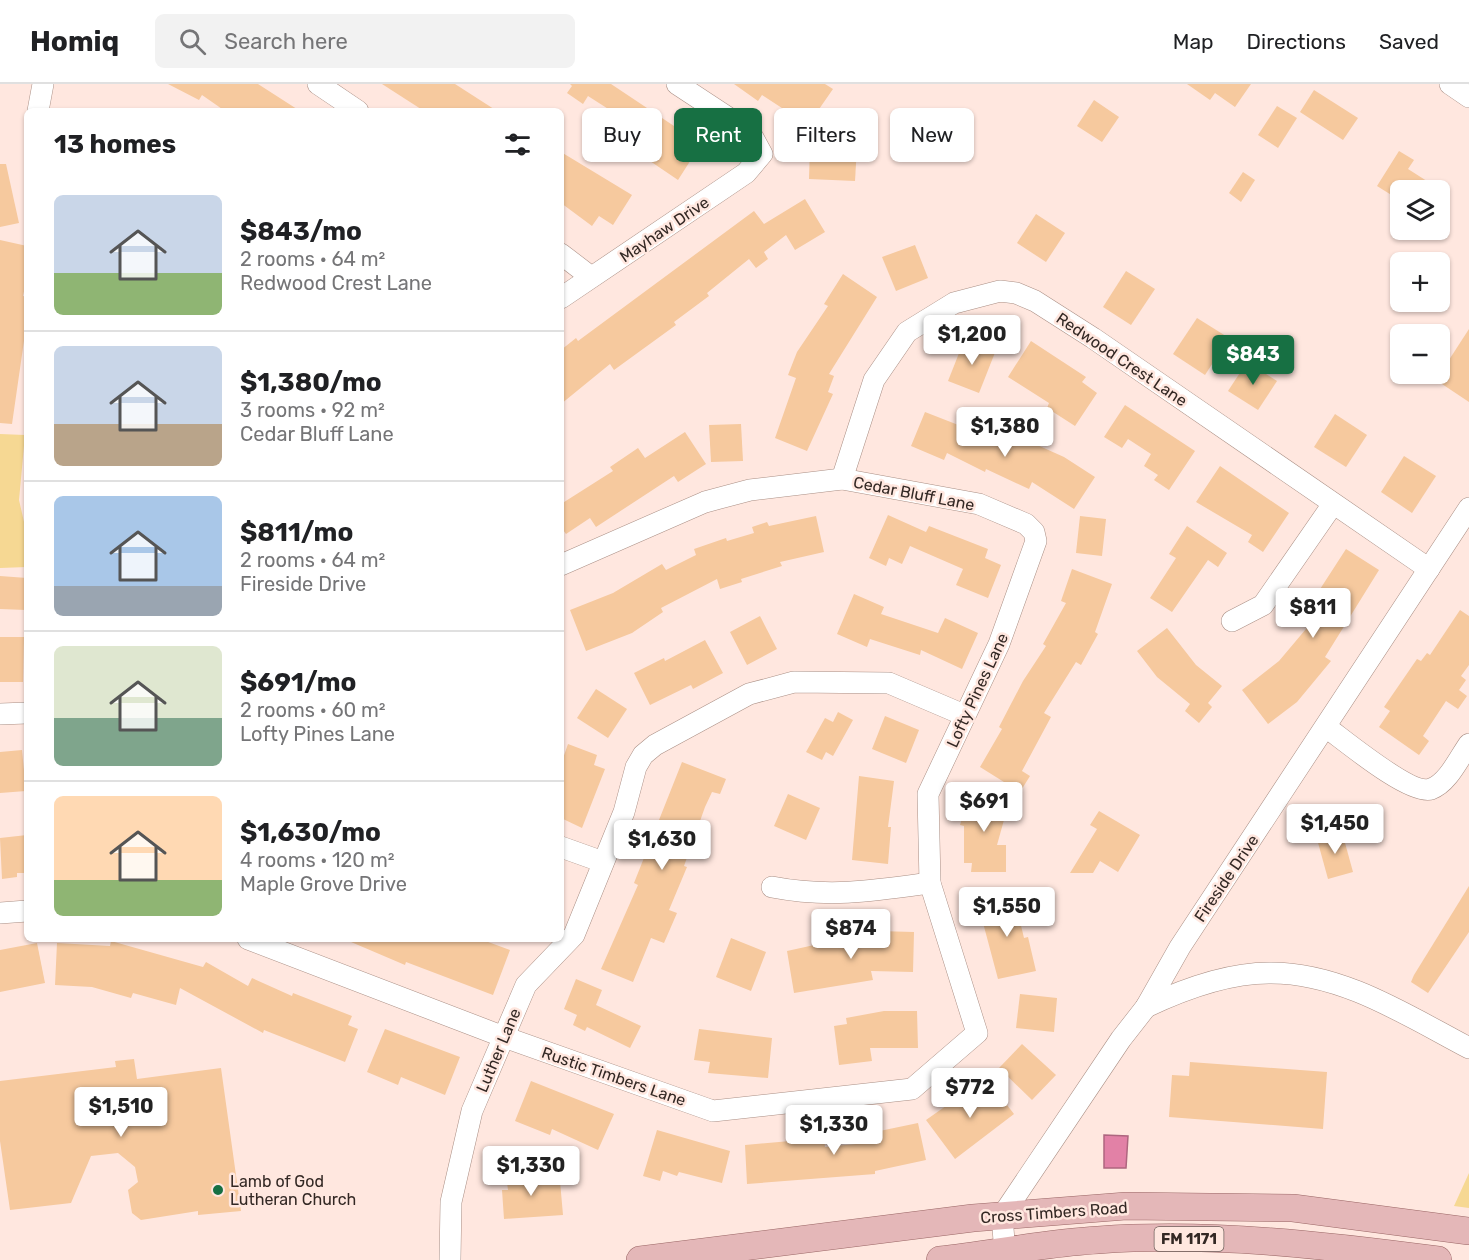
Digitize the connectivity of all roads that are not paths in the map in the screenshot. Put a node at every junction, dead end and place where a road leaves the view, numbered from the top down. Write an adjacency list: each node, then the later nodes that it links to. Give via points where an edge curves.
1 (43, 84): 6 (street)
2 (318, 84): 7 (street)
3 (677, 84): 9 (street, Mayhaw Drive, via 750,132 762,154 746,173)
4 (1450, 84): 5 (street)
5 (1469, 97)
6 (39, 108)
7 (354, 108)
8 (564, 256): 9 (street)
9 (591, 277): 10 (street, Mayhaw Drive)
10 (564, 296)
11 (842, 479): 12 (street, Redwood Crest Lane, via 874,380 907,332 954,303 999,291 1035,301); 14 (street, Cedar Bluff Lane, via 979,504); 15 (street, Cedar Bluff Lane, via 750,490 705,502)
12 (1333, 504): 16 (street, Redwood Crest Lane); 17 (street, via 1263,605)
13 (1469, 508): 16 (street, Fireside Drive)
14 (1026, 524): 20 (street, Lofty Pines Lane, via 1036,541 1032,556 1003,635)
15 (564, 564)
16 (1429, 569): 21 (street, Fireside Drive)
17 (1232, 621)
18 (24, 712): 19 (street)
19 (0, 714)
20 (964, 715): 24 (street, Luther Lane, via 890,683 794,682 749,694 643,755); 25 (street, Lofty Pines Lane, via 928,794)
21 (1326, 726): 22 (street, via 1403,782 1419,789 1430,790 1439,784); 30 (street, Fireside Drive, via 1180,947)
22 (1469, 744)
23 (564, 848): 24 (street)
24 (603, 862): 32 (street, Luther Lane, via 574,935 526,985)
25 (930, 882): 26 (street, via 847,893 810,894); 31 (street, Lofty Pines Lane)
26 (772, 887)
27 (24, 911): 28 (street)
28 (0, 913)
29 (256, 942): 32 (street, Rustic Timbers Lane)
30 (1146, 1007): 33 (street, via 1175,993 1218,981 1268,973 1300,976 1363,993); 34 (street, Fireside Drive)
31 (977, 1033): 32 (street, Rustic Timbers Lane, via 912,1089 713,1111)
32 (504, 1037): 37 (street, Luther Lane, via 472,1111 457,1168)
33 (1469, 1048)
34 (1002, 1216): 35 (main road, Cross Timbers Road / FM 1171, via 1126,1206 1240,1206); 36 (street); 38 (main road, Cross Timbers Road / FM 1171)
35 (1469, 1231)
36 (1005, 1253): 39 (main road, Cross Timbers Road / FM 1171); 40 (main road, Cross Timbers Road / FM 1171, via 1097,1240 1204,1239 1339,1247)
37 (450, 1260)
38 (640, 1260)
39 (940, 1260)
40 (1438, 1260)

